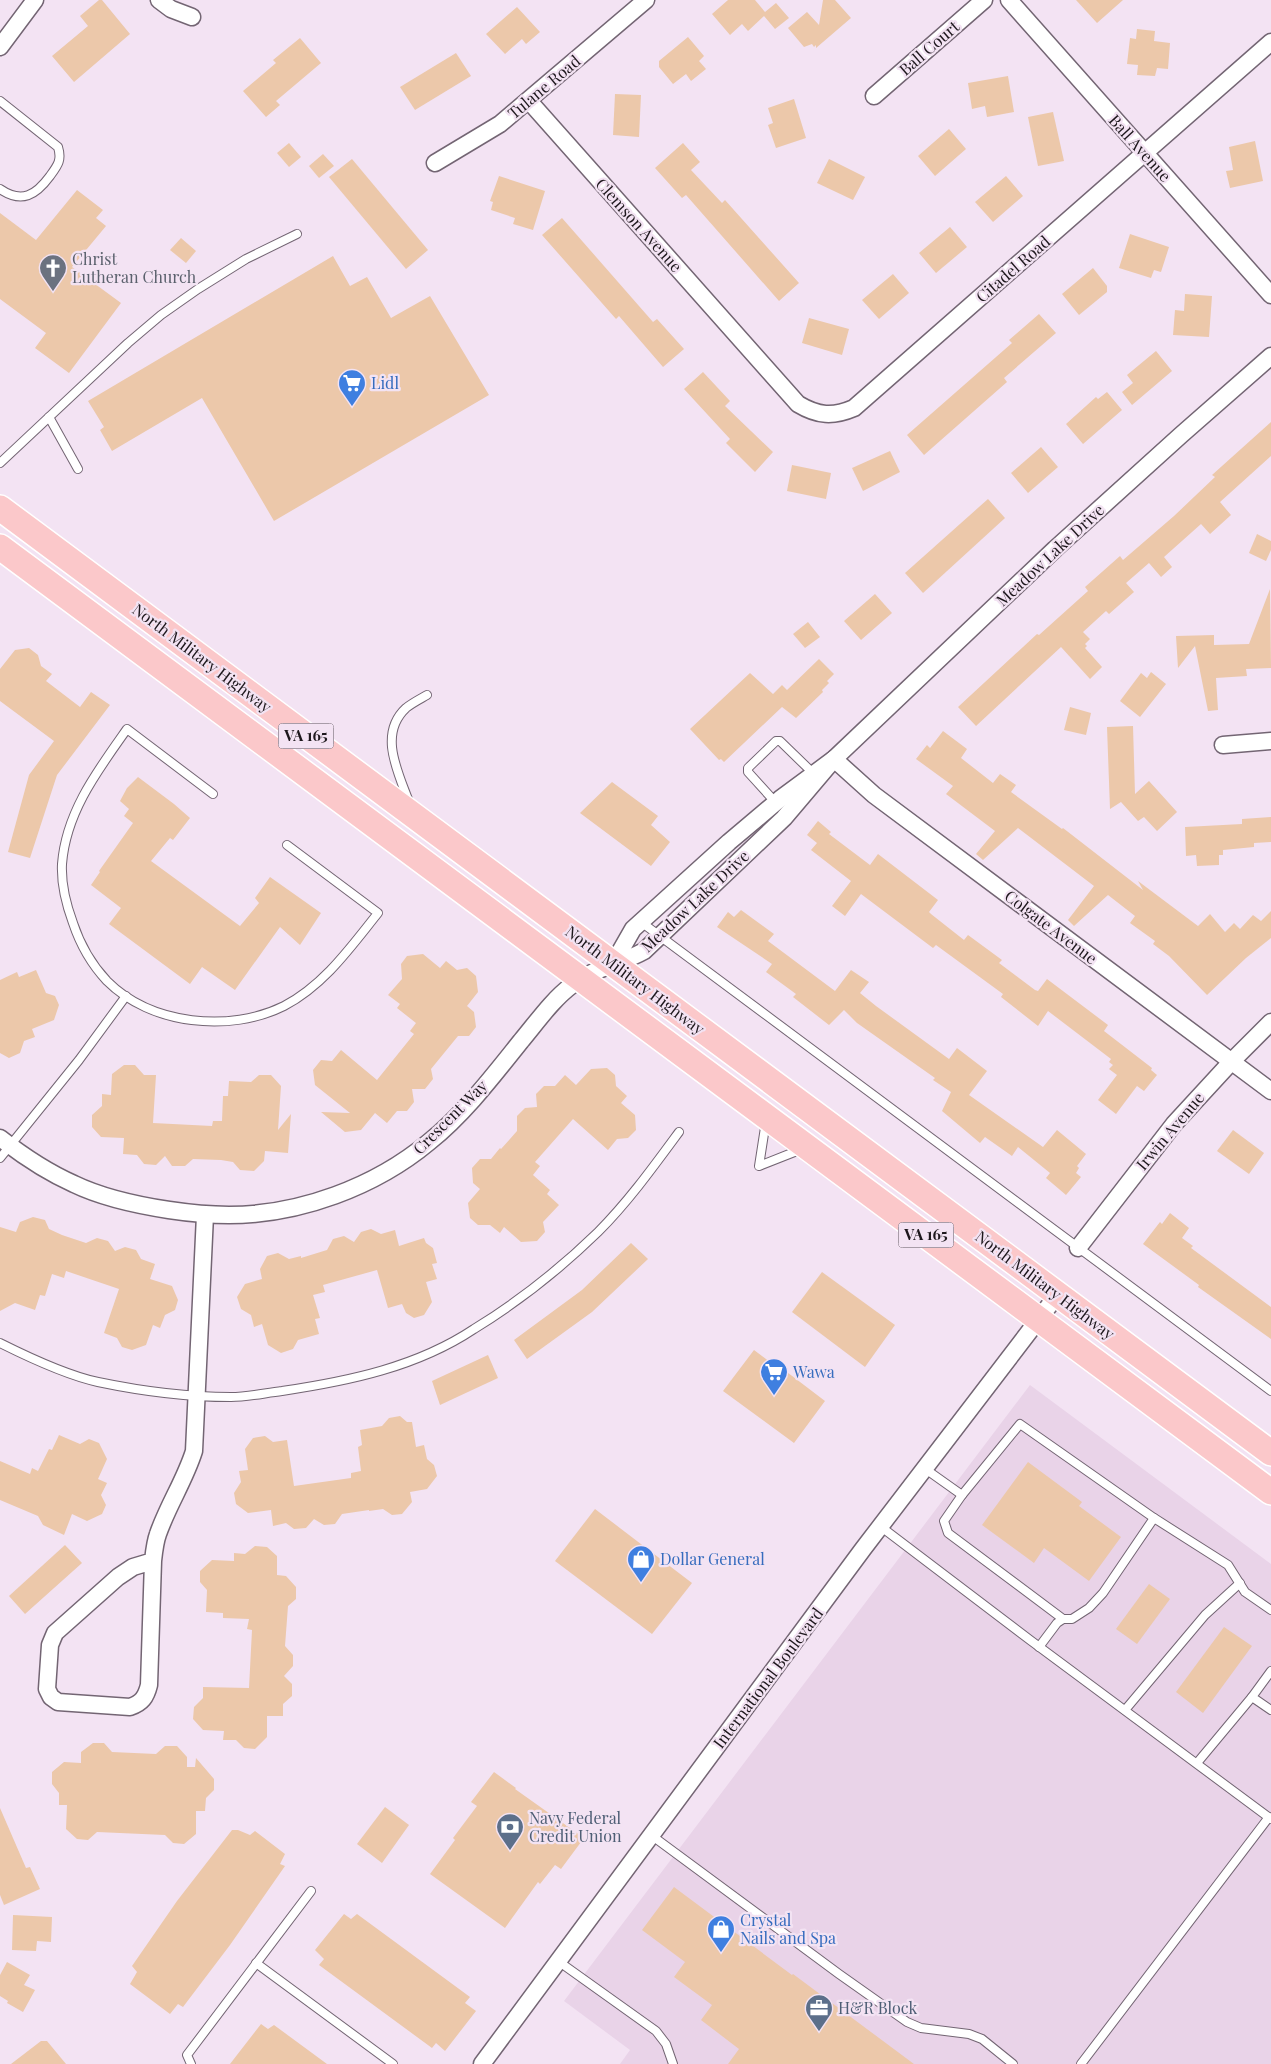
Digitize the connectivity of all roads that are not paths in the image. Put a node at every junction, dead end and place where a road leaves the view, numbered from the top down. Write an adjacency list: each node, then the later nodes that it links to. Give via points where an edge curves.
1 (35, 0): 8 (street)
2 (159, 0): 6 (street)
3 (646, 0): 11 (street, Tulane Road)
4 (984, 0): 9 (street, Ball Court)
5 (1010, 0): 12 (street, Ball Avenue)
6 (192, 17)
7 (1271, 42): 12 (street, Citadel Road)
8 (0, 47)
9 (874, 96)
10 (0, 101): 14 (lane, via 58,147 61,158 36,192 23,197 9,195)
11 (529, 101): 13 (street, Tulane Road, via 500,124); 17 (street, Clemson Avenue)
12 (1145, 154): 16 (street, Ball Avenue); 17 (street, Citadel Road, via 854,408 840,414 811,412 798,404)
13 (435, 164)
14 (0, 189)
15 (297, 234): 19 (lane, via 246,259 161,315)
16 (1271, 295)
17 (750, 349)
18 (1271, 356): 27 (street, Meadow Lake Drive, via 1056,549)
19 (49, 417): 20 (lane); 21 (lane)
20 (0, 463)
21 (78, 469)
22 (0, 508): 32 (main road, North Military Highway / VA 165)
23 (0, 548): 37 (main road, North Military Highway / VA 165)
24 (426, 695): 32 (lane, via 407,707 397,720 392,735 391,751)
25 (1271, 742): 26 (street)
26 (1223, 745)
27 (834, 759): 28 (street, Meadow Lake Drive); 40 (street, Colgate Avenue, via 882,801)
28 (816, 777): 30 (street, Meadow Lake Drive); 30 (lane, via 780,741 776,741 748,768 748,772); 31 (street, Meadow Lake Drive)
29 (214, 794): 38 (lane, via 127,729 92,778 78,806 62,863 67,908 92,961)
30 (776, 803): 31 (lane); 34 (street, Meadow Lake Drive)
31 (788, 814): 35 (street, Meadow Lake Drive)
32 (414, 816): 36 (main road, North Military Highway / VA 165)
33 (287, 845): 38 (lane, via 378,914 330,971 284,1006 240,1020 211,1022 183,1019 155,1011)
34 (641, 922): 35 (lane); 36 (street, Meadow Lake Drive, via 633,929)
35 (660, 936): 36 (street, Meadow Lake Drive, via 644,951); 47 (lane)
36 (613, 964): 37 (street, Crescent Way); 48 (main road, North Military Highway / VA 165)
37 (581, 978): 42 (main road, North Military Highway / VA 165); 46 (street, Crescent Way, via 554,1000 463,1109 402,1163 371,1180 304,1204 264,1212)
38 (126, 996): 44 (lane, via 79,1060)
39 (1271, 1022): 40 (street, Irwin Avenue)
40 (1232, 1061): 41 (street, Colgate Avenue); 47 (street, Irwin Avenue, via 1174,1124)
41 (1271, 1091)
42 (767, 1117): 45 (main road, North Military Highway / VA 165); 45 (lane, via 759,1166)
43 (679, 1132): 52 (lane, via 598,1232 517,1300 466,1334 404,1364 363,1376 233,1397)
44 (3, 1147): 46 (street, Crescent Way, via 74,1185 103,1196 147,1207)
45 (808, 1147): 49 (main road, North Military Highway / VA 165)
46 (206, 1215): 52 (street)
47 (1078, 1248): 51 (lane)
48 (1058, 1294): 49 (street, International Boulevard); 53 (main road, North Military Highway / VA 165)
49 (1039, 1319): 54 (street, International Boulevard); 55 (main road, North Military Highway / VA 165)
50 (0, 1343): 52 (lane, via 97,1382)
51 (1271, 1391)
52 (198, 1395): 59 (street, via 194,1450 157,1536)
53 (1271, 1453)
54 (924, 1468): 56 (lane); 58 (street, International Boulevard)
55 (1271, 1492)
56 (962, 1494): 57 (lane, via 1020,1424); 62 (lane, via 944,1521 948,1532)
57 (1154, 1518): 60 (lane, via 1228,1565); 62 (lane, via 1089,1608 1072,1619)
58 (880, 1526): 63 (lane); 70 (street, International Boulevard)
59 (153, 1561): 59 (street, via 118,1577 56,1633 50,1645 47,1689 58,1702 130,1707 140,1703 146,1695 150,1685)
60 (1240, 1583): 61 (lane, via 1245,1592); 66 (lane, via 1205,1615)
61 (1271, 1610)
62 (1063, 1619): 63 (lane, via 1056,1622)
63 (1039, 1647): 66 (lane)
64 (1271, 1672): 65 (lane)
65 (1252, 1697): 67 (lane); 68 (lane)
66 (1125, 1710): 68 (lane)
67 (1271, 1710)
68 (1197, 1763): 69 (lane)
69 (1270, 1818): 79 (lane)
70 (652, 1835): 72 (street, International Boulevard); 78 (lane, via 907,2022 921,2028 969,2034 982,2039)
71 (311, 1891): 73 (lane)
72 (558, 1961): 76 (street, International Boulevard); 77 (lane, via 656,2031 666,2044)
73 (256, 1963): 74 (lane, via 187,2055); 75 (lane)
74 (191, 2064)
75 (393, 2064)
76 (482, 2064)
77 (673, 2064)
78 (1014, 2064)
79 (1081, 2064)

